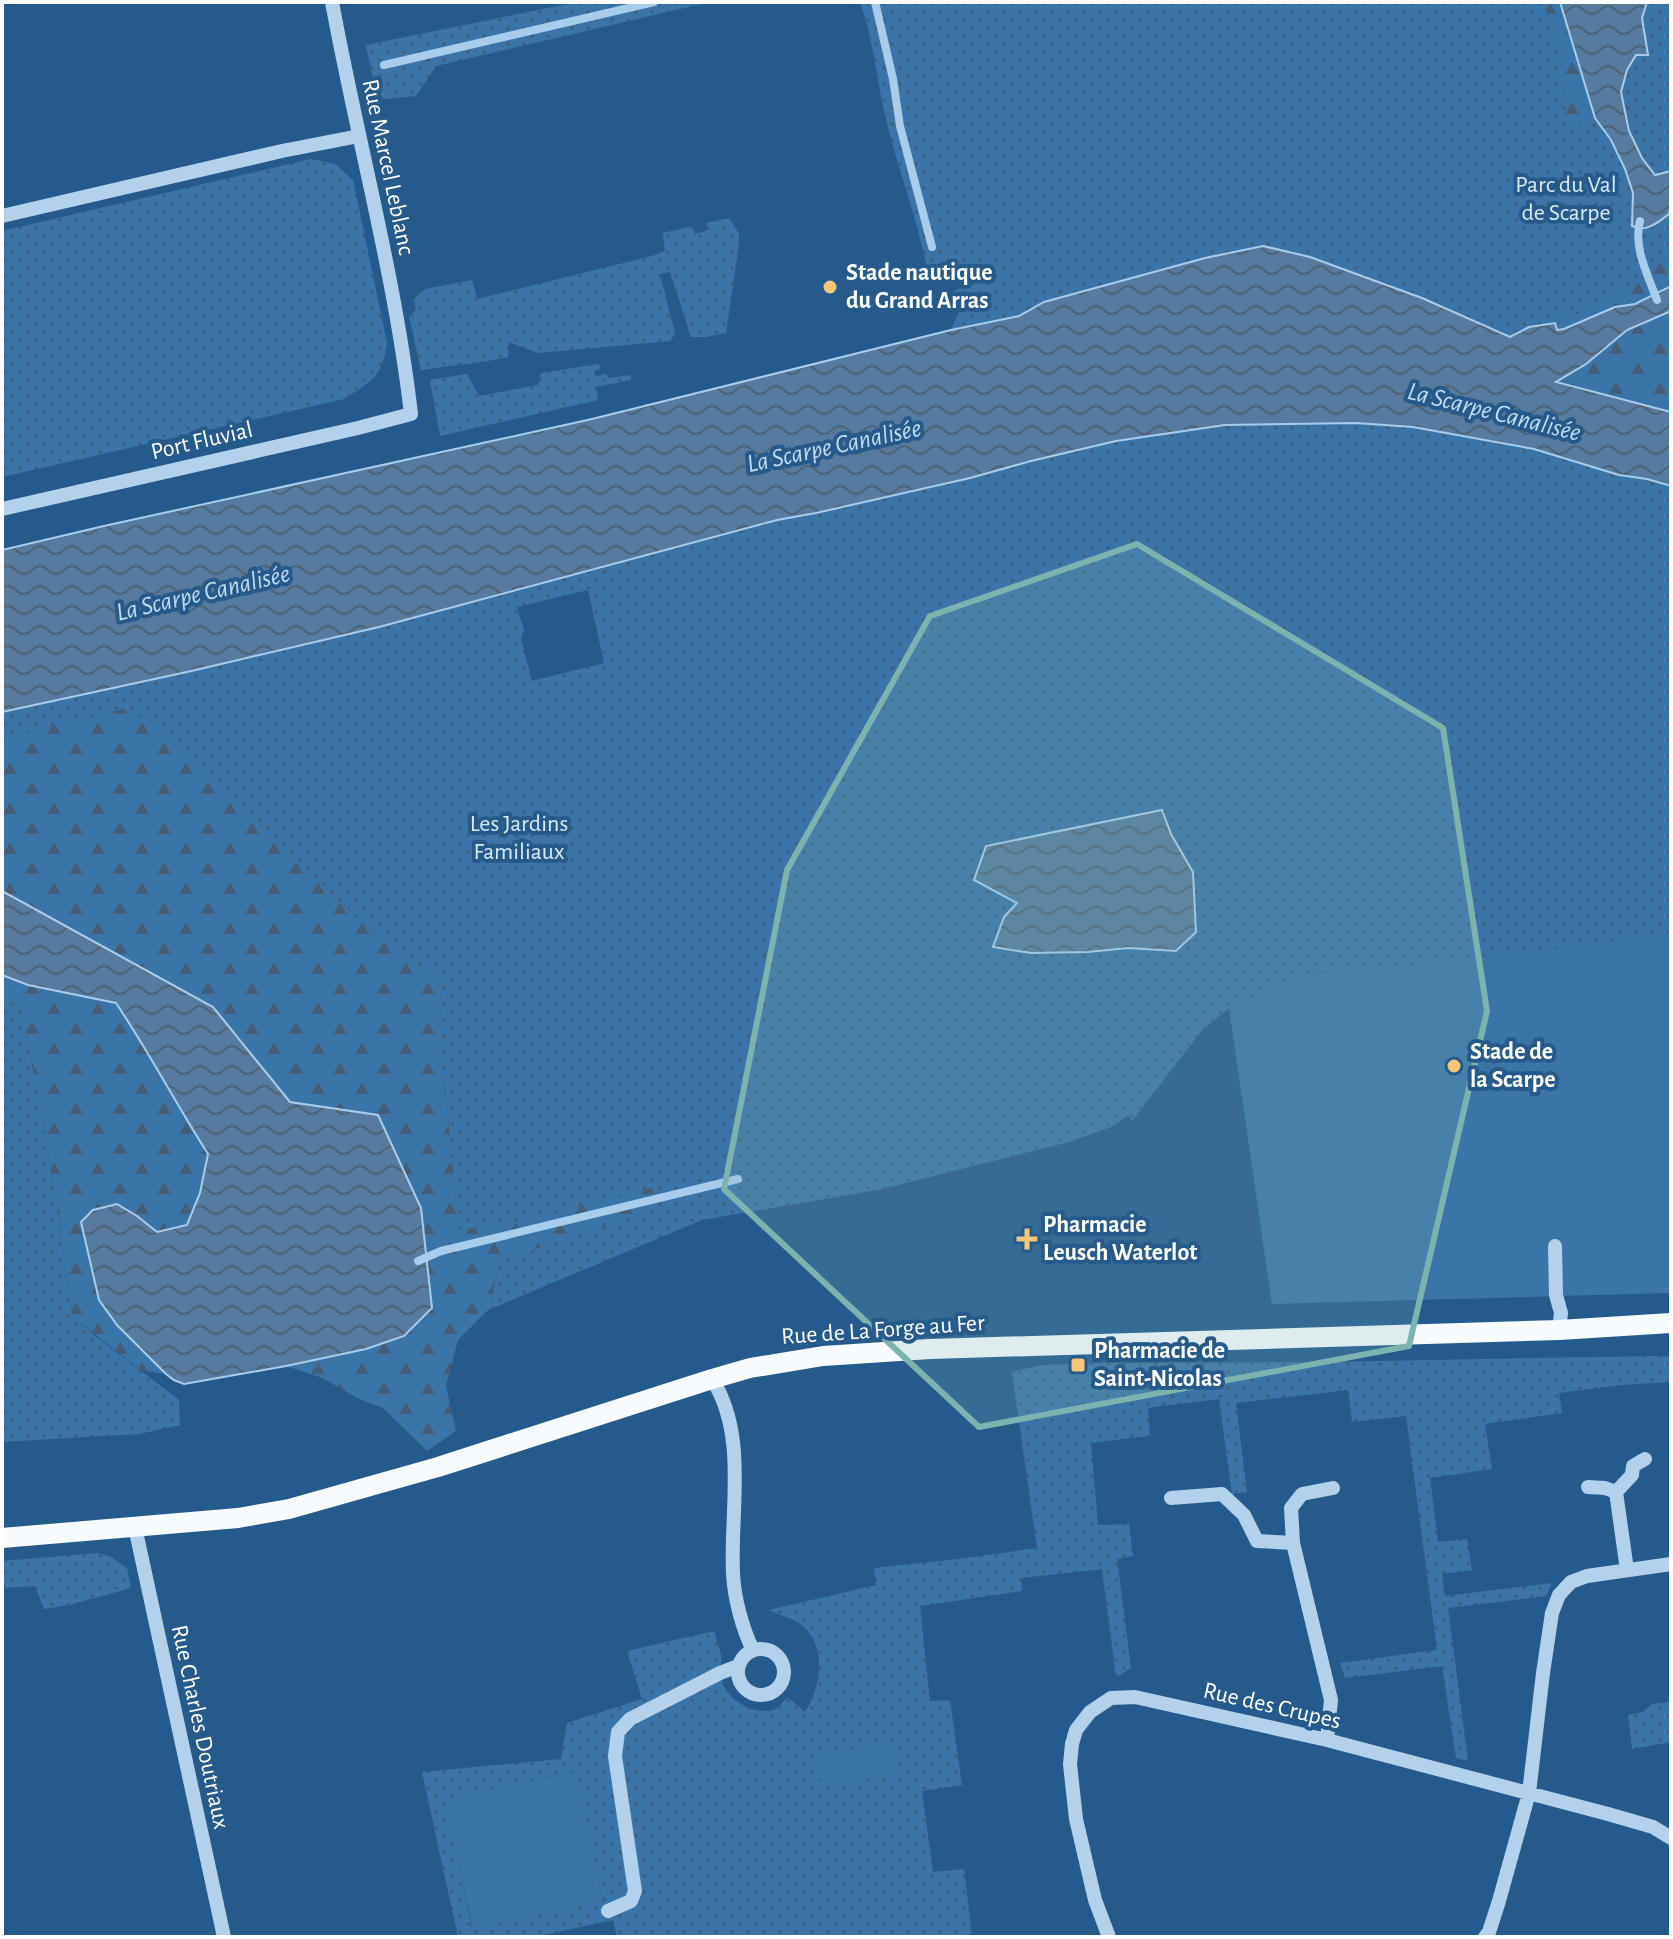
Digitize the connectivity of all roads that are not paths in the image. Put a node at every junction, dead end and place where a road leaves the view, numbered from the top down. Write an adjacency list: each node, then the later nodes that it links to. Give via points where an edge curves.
1 (332, 2): 2 (street, Rue Marcel Leblanc)
2 (359, 136): 3 (street); 4 (street, Rue Marcel Leblanc)
3 (2, 216)
4 (411, 414): 5 (street, Port Fluvial)
5 (2, 509)
6 (1555, 1246): 9 (street)
7 (1671, 1323): 8 (main road)
8 (1609, 1328): 9 (main road, Rue de La Forge au Fer); 10 (main road)
9 (1559, 1330): 11 (main road, Rue de La Forge au Fer, via 930,1349 823,1356)
10 (1671, 1332)
11 (712, 1379): 17 (main road, Rue de La Forge au Fer, via 289,1509); 22 (street, via 729,1426 736,1479 733,1574 744,1632)
12 (1645, 1459): 15 (street, via 1633,1466 1632,1475)
13 (1588, 1487): 15 (street)
14 (1333, 1488): 19 (street, via 1302,1494 1291,1508)
15 (1616, 1492): 21 (street)
16 (1171, 1498): 19 (street, via 1222,1494 1244,1515 1257,1541)
17 (135, 1527): 18 (main road, Rue de La Forge au Fer); 28 (street, Rue Charles Doutriaux)
18 (2, 1538)
19 (1293, 1543): 24 (street, via 1331,1700)
20 (1671, 1564): 21 (street)
21 (1627, 1570): 25 (street, via 1587,1576 1571,1582 1559,1595 1552,1613)
22 (753, 1650): 23 (street); 23 (street, via 779,1657 785,1671 780,1685 769,1694 748,1692 739,1681)
23 (738, 1666): 27 (street, via 630,1719 618,1732 615,1756 635,1891 631,1901)
24 (1327, 1740): 25 (street, Rue des Crupes); 29 (street, Rue des Crupes, via 1135,1697 1111,1698 1090,1712 1076,1730 1070,1764 1076,1819)
25 (1529, 1793): 26 (street, Rue des Crupes, via 1653,1827); 30 (street)
26 (1671, 1838)
27 (608, 1911)
28 (224, 1937)
29 (1109, 1937)
30 (1485, 1937)

